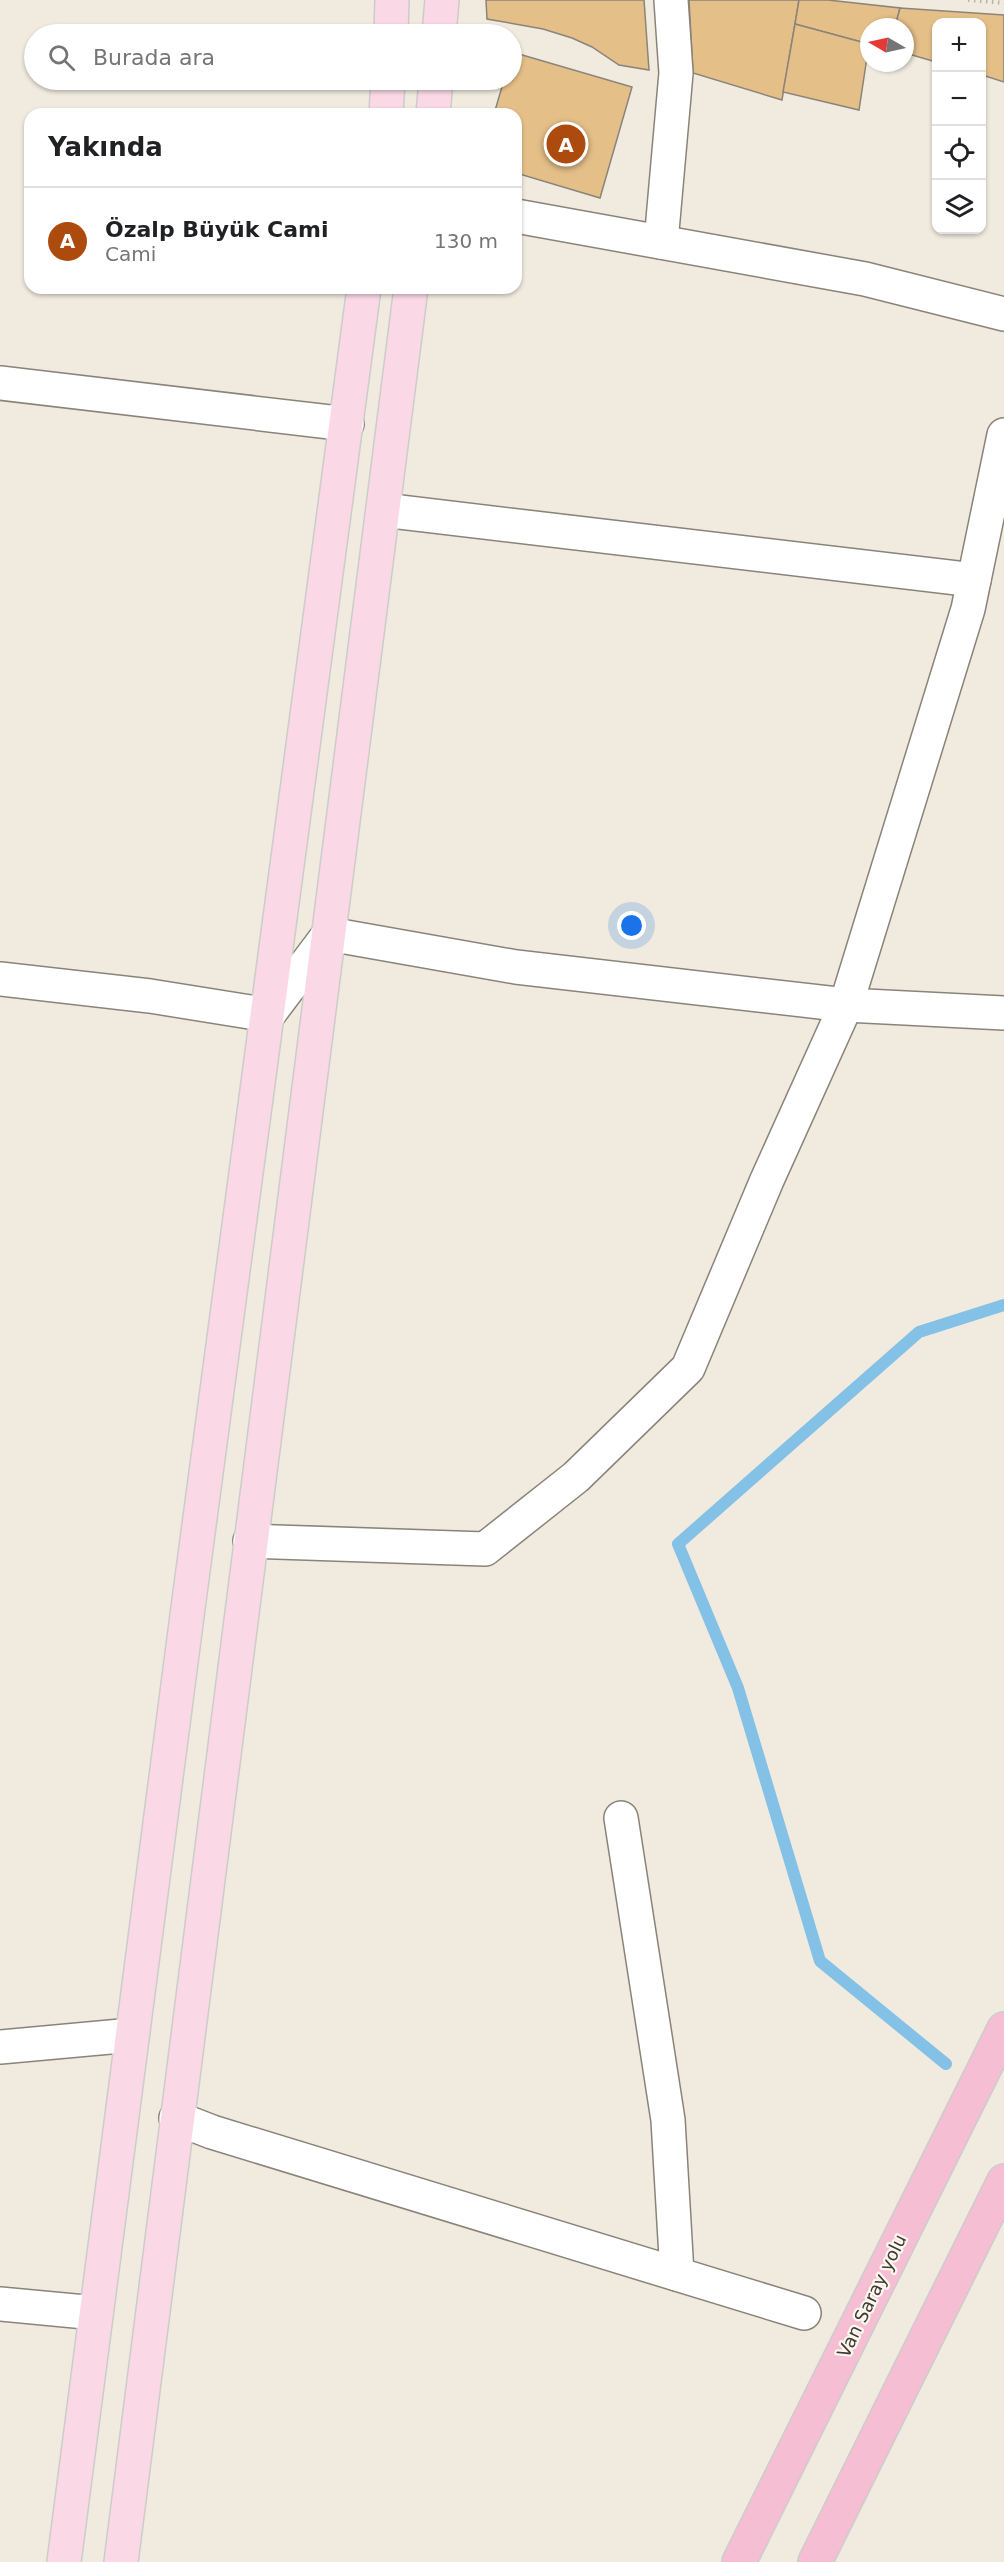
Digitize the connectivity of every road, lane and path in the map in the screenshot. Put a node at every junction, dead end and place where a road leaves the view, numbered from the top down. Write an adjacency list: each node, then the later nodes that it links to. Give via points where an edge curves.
1 (392, 0): 6 (main road)
2 (442, 0): 7 (main road)
3 (671, 0): 13 (street, via 676,73)
4 (968, 0): 5 (path)
5 (1004, 3)
6 (391, 24)
7 (440, 24)
8 (387, 90): 10 (main road)
9 (434, 90): 11 (main road)
10 (386, 108)
11 (433, 108)
12 (522, 217): 13 (street)
13 (661, 242): 16 (street, via 865,279)
14 (363, 294): 18 (main road)
15 (410, 294): 20 (main road)
16 (1004, 314)
17 (0, 383): 18 (street)
18 (347, 424): 26 (main road)
19 (1004, 435): 21 (street)
20 (383, 510): 21 (street); 22 (main road)
21 (974, 580): 24 (street)
22 (329, 933): 24 (street, via 516,967); 26 (street); 27 (main road)
23 (0, 979): 26 (street, via 150,996)
24 (846, 1005): 25 (street); 27 (street, via 688,1368 576,1477 485,1549)
25 (1004, 1013)
26 (268, 1015): 30 (main road)
27 (250, 1541): 32 (main road)
28 (621, 1818): 34 (street, via 668,2120)
29 (1004, 2029): 40 (highway, Van Saray yolu)
30 (132, 2035): 31 (street); 36 (main road)
31 (0, 2047)
32 (176, 2118): 34 (street); 39 (main road)
33 (1004, 2181): 41 (highway)
34 (677, 2274): 37 (street)
35 (0, 2304): 36 (street)
36 (96, 2313): 38 (main road)
37 (804, 2313)
38 (64, 2562)
39 (121, 2562)
40 (739, 2562)
41 (815, 2562)

